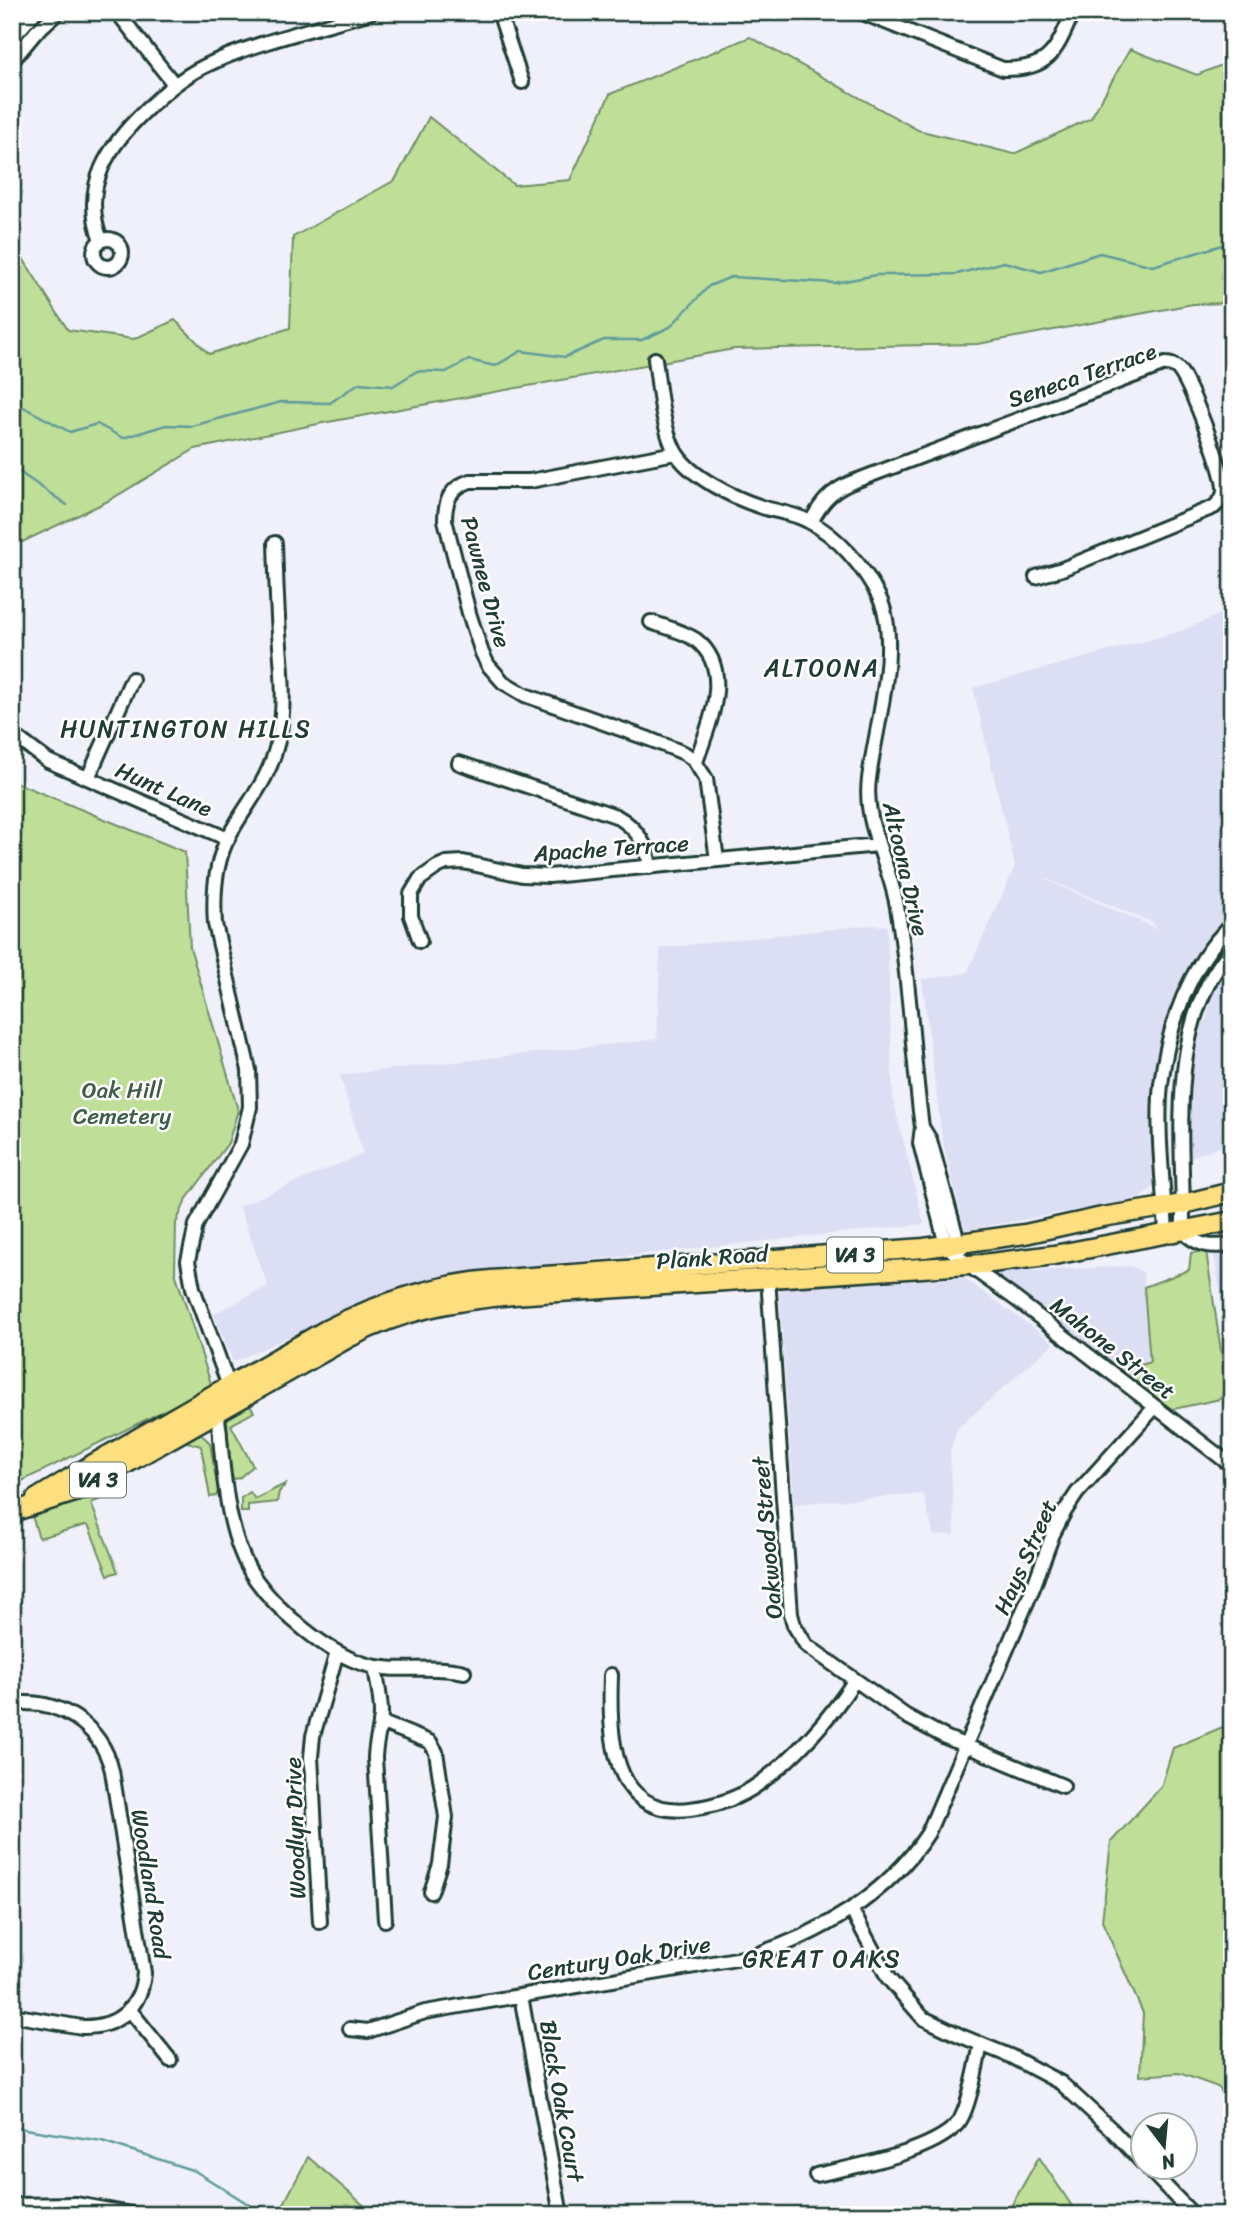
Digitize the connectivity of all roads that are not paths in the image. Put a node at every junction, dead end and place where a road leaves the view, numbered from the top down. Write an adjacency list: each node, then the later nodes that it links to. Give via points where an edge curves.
1 (35, 12): 8 (street)
2 (58, 12): 9 (street)
3 (117, 12): 11 (street)
4 (371, 12): 11 (street, via 245,50)
5 (499, 12): 10 (street)
6 (860, 12): 7 (street, via 1003,69 1042,63 1058,48)
7 (1073, 12)
8 (12, 38)
9 (12, 61)
10 (522, 82)
11 (174, 84): 12 (street, via 109,151 93,204)
12 (101, 240)
13 (655, 359): 14 (street, via 663,411)
14 (676, 453): 15 (street, Altoona Drive, via 690,470 745,501); 21 (street, Pawnee Drive, via 530,481 470,481 451,494 445,520 478,643 496,675 526,695 684,753)
15 (811, 522): 17 (street, Seneca Terrace, via 829,495 850,483 1165,364 1175,366 1193,397 1219,466 1224,489 1220,502); 25 (street, Altoona Drive, via 857,564 885,613 888,649 867,798)
16 (275, 543): 24 (street, via 282,681 279,738 265,779)
17 (1036, 577)
18 (651, 622): 21 (street, via 696,640 713,665 715,701)
19 (132, 679): 23 (street)
20 (12, 734): 23 (street, Hunt Lane, via 48,761)
21 (696, 762): 26 (street, via 706,779)
22 (459, 763): 27 (street, via 626,821 641,837)
23 (88, 778): 24 (street, Hunt Lane)
24 (228, 839): 44 (street, via 218,868 215,924 249,1070 250,1107 241,1144 195,1225 188,1261)
25 (878, 845): 26 (street, Apache Terrace); 36 (street, Altoona Drive, via 899,918 920,1143)
26 (717, 860): 27 (street, Apache Terrace)
27 (650, 867): 29 (street, Apache Terrace, via 541,876 446,863 420,879 411,894 411,916)
28 (1232, 924): 33 (street, via 1189,982 1168,1051 1161,1086)
29 (420, 941)
30 (1232, 949): 32 (street, via 1205,990 1188,1042 1182,1092)
31 (1232, 1192): 32 (highway, Plank Road / VA 3)
32 (1184, 1204): 33 (highway, Plank Road / VA 3); 35 (street)
33 (1165, 1207): 35 (street); 36 (highway, Plank Road / VA 3)
34 (1232, 1221): 35 (highway, Plank Road / VA 3)
35 (1175, 1233): 37 (street, via 1203,1245); 39 (highway, Plank Road / VA 3)
36 (952, 1244): 38 (highway, Plank Road / VA 3); 39 (street)
37 (1232, 1245)
38 (727, 1263): 40 (highway, Plank Road / VA 3); 42 (highway, via 709,1273)
39 (968, 1265): 41 (highway, Plank Road / VA 3); 45 (street, Mahone Street)
40 (677, 1267): 43 (highway, via 673,1276); 44 (highway, Plank Road / VA 3, via 491,1280 418,1292 343,1321)
41 (768, 1278): 42 (highway, Plank Road / VA 3); 53 (street, Oakwood Street, via 791,1614 806,1645)
42 (705, 1282): 43 (highway, Plank Road / VA 3)
43 (646, 1286): 46 (highway, Plank Road / VA 3, via 481,1297 424,1308 350,1336)
44 (229, 1386): 46 (street); 48 (highway, VA 3)
45 (1155, 1407): 47 (street, Mahone Street); 56 (street, Hays Street, via 1065,1511)
46 (218, 1411): 48 (highway, VA 3, via 78,1491); 49 (street, via 223,1476 236,1537 250,1572 294,1619)
47 (1232, 1466)
48 (17, 1511)
49 (337, 1652): 50 (street); 61 (street, Woodlyn Drive, via 311,1758)
50 (375, 1667): 51 (street); 55 (street)
51 (464, 1672)
52 (611, 1675): 53 (street, via 615,1754 625,1780 633,1791 670,1810 719,1803 760,1783 817,1731)
53 (855, 1680): 56 (street, Oakwood Street, via 923,1725)
54 (12, 1704): 63 (street, Woodland Road, via 55,1707 77,1718 98,1738 110,1763 144,1973 140,1992)
55 (380, 1722): 58 (street, via 430,1742 436,1752 446,1817); 60 (street, via 374,1758)
56 (966, 1745): 57 (street, Oakwood Street); 59 (street, Century Oak Drive, via 916,1851)
57 (1063, 1786)
58 (431, 1892)
59 (851, 1909): 62 (street, Century Oak Drive, via 796,1940 748,1957); 66 (street, via 888,1978 923,2018)
60 (385, 1920)
61 (320, 1923)
62 (521, 1996): 65 (street, Century Oak Drive, via 425,2012 368,2031); 73 (street, Black Oak Court)
63 (129, 2009): 64 (street, via 114,2022 94,2027); 67 (street)
64 (12, 2015)
65 (350, 2029)
66 (981, 2044): 68 (street, via 1061,2082); 69 (street, via 959,2122 941,2137 914,2151)
67 (170, 2060)
68 (1128, 2147)
69 (816, 2175)
70 (1161, 2182): 74 (street)
71 (12, 2205): 72 (street, via 76,2204)
72 (137, 2215)
73 (561, 2215)
74 (1193, 2215)

